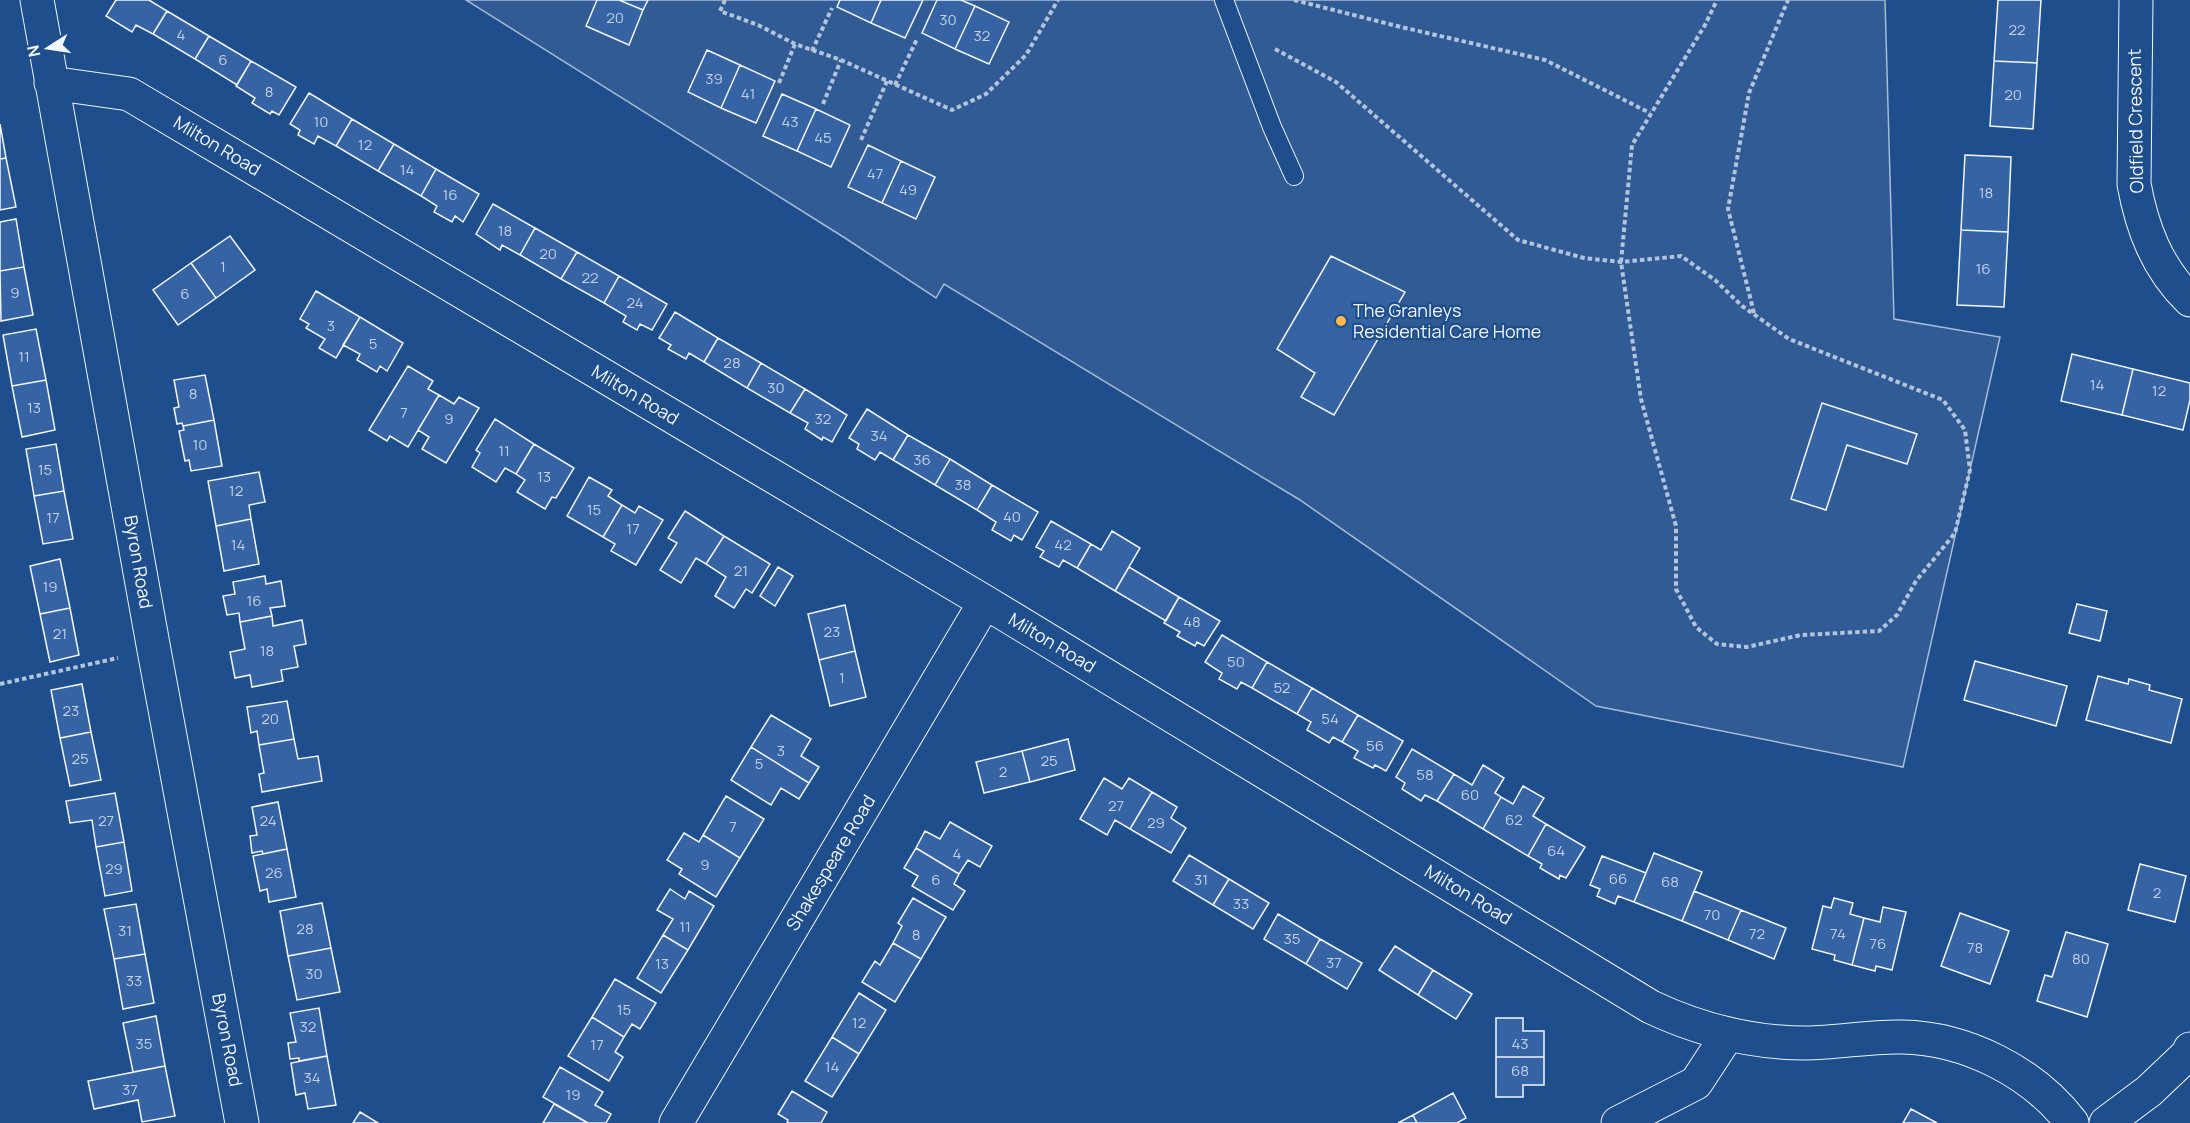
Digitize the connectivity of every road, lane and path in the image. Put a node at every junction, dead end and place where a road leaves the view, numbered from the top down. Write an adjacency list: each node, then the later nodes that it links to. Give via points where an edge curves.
1 (37, 0): 16 (street, Byron Road)
2 (725, 0): 11 (path, via 720,10)
3 (1058, 0): 18 (path, via 1026,55 986,94 952,110)
4 (1224, 0): 12 (lane)
5 (1294, 0): 20 (path, via 1545,60)
6 (1717, 0): 20 (path)
7 (1788, 0): 25 (path, via 1749,93 1728,209)
8 (2136, 0): 24 (street, Oldfield Crescent, via 2134,184 2139,213 2163,267)
9 (832, 8): 13 (path)
10 (917, 39): 18 (path)
11 (795, 44): 13 (path); 17 (path)
12 (1242, 49): 22 (lane); 23 (path, via 1270,47 1336,82 1518,240 1584,258)
13 (812, 51): 14 (path)
14 (842, 60): 15 (path); 19 (path)
15 (887, 81): 18 (path); 21 (path)
16 (51, 83): 26 (street, Milton Road, via 129,94); 27 (street, Byron Road)
17 (779, 84)
18 (895, 85)
19 (824, 104)
20 (1650, 113): 23 (path, via 1632,145)
21 (861, 140)
22 (1294, 176)
23 (1621, 262): 25 (path, via 1681,256); 25 (path, via 1641,399 1676,526 1676,590 1696,627 1717,644 1747,647 1801,635 1878,631 1897,615 1916,581 1955,533 1970,470 1965,430 1944,400 1790,339)
24 (2190, 300)
25 (1754, 315)
26 (985, 603): 29 (street, Milton Road, via 1651,1007); 32 (street, Shakespeare Road)
27 (154, 650): 28 (path); 31 (street, Byron Road)
28 (0, 684)
29 (1728, 1034): 33 (street, via 1696,1083); 34 (street, Milton Road, via 1806,1043 1904,1036 1963,1047 2019,1074 2044,1093)
30 (2190, 1049): 35 (street, via 2149,1091)
31 (242, 1123)
32 (676, 1123)
33 (1618, 1123)
34 (2072, 1123)
35 (2106, 1123)

